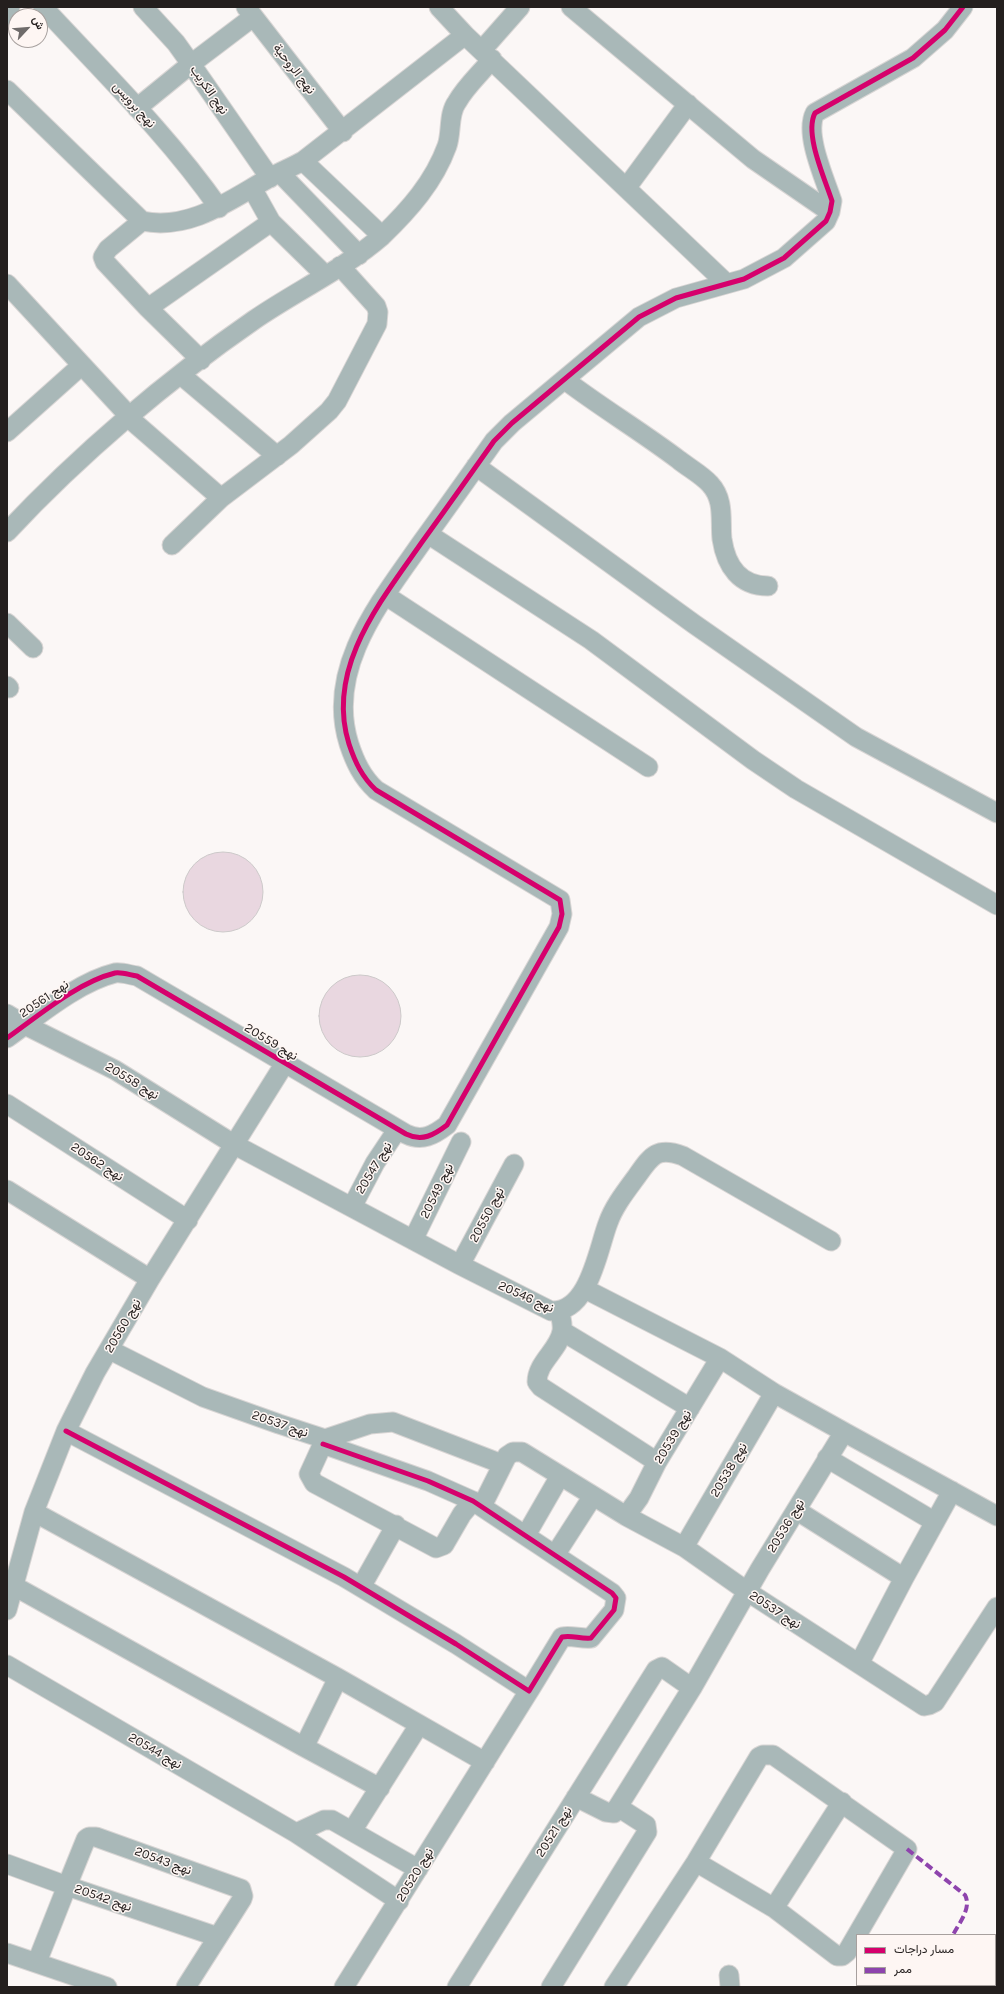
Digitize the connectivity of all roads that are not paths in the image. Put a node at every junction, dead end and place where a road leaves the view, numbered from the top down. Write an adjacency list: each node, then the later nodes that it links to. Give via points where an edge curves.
1 (10, 7): 9 (street)
2 (43, 7): 15 (street, نهج برويس)
3 (142, 7): 12 (street, نهج الكريب, via 176,43)
4 (439, 7): 10 (street)
5 (520, 7): 11 (street)
6 (571, 7): 14 (street)
7 (963, 7): 22 (street, via 945,30 912,58 815,114 811,120 811,134 832,201)
8 (250, 12): 12 (street); 16 (street, نهج الروحية)
9 (7, 16)
10 (465, 34): 11 (street); 16 (street)
11 (487, 55): 19 (street); 25 (street, via 456,102 446,147 426,185 408,211)
12 (191, 64): 15 (street); 18 (street, نهج الكريب)
13 (7, 90): 23 (street)
14 (688, 104): 19 (street); 22 (street, via 753,159)
15 (137, 108): 21 (street, نهج برويس)
16 (343, 132): 17 (street)
17 (303, 162): 18 (street); 25 (street)
18 (275, 175): 20 (street); 26 (street, نهج الكريب)
19 (627, 187): 28 (street)
20 (252, 188): 21 (street); 24 (street)
21 (219, 208): 23 (street, via 176,223 156,224)
22 (830, 212): 28 (street, via 826,221 784,258 744,279)
23 (142, 221): 30 (street, via 108,249 103,257)
24 (271, 222): 27 (street); 30 (street)
25 (382, 236): 26 (street)
26 (360, 255): 27 (street)
27 (333, 271): 31 (street, via 254,320); 37 (street, via 376,306 377,324 334,406)
28 (726, 283): 34 (street, via 676,298 639,317 610,339)
29 (7, 284): 32 (street)
30 (148, 308): 31 (street)
31 (201, 360): 33 (street)
32 (82, 365): 35 (street); 36 (street)
33 (180, 375): 35 (street); 37 (street)
34 (565, 380): 38 (street, via 512,423 494,441); 43 (street, via 596,404 658,444 710,484 720,504 722,540 732,568 741,579 755,586)
35 (130, 418): 39 (street); 40 (street, via 83,456)
36 (7, 432)
37 (277, 456): 39 (street)
38 (476, 466): 41 (street); 48 (street, via 694,624 856,737)
39 (221, 498): 42 (street)
40 (7, 532)
41 (428, 534): 44 (street); 49 (street, via 591,640 796,789)
42 (172, 545)
43 (768, 586)
44 (385, 595): 47 (street); 56 (street, via 354,650 345,681 344,727 353,758 365,780 376,790 560,900 562,914 559,927 447,1125 430,1136 421,1138)
45 (7, 623): 46 (street)
46 (33, 648)
47 (648, 767)
48 (997, 813)
49 (997, 905)
50 (117, 973): 52 (street, نهج 20561, via 74,992); 54 (street, نهج 20559, via 137,976)
51 (7, 1014): 52 (street, نهج 20558)
52 (25, 1025): 53 (street, نهج 20561); 58 (street, نهج 20558, via 115,1070)
53 (7, 1038)
54 (285, 1063): 56 (street, نهج 20559); 58 (street, نهج 20560)
55 (7, 1104): 62 (street, نهج 20562)
56 (405, 1133): 61 (street, نهج 20547, via 374,1163)
57 (461, 1142): 63 (street, نهج 20549)
58 (235, 1145): 61 (street, نهج 20546); 62 (street, نهج 20560)
59 (514, 1164): 65 (street, نهج 20550)
60 (7, 1190): 66 (street)
61 (352, 1207): 63 (street, نهج 20546)
62 (188, 1220): 66 (street, نهج 20560)
63 (413, 1240): 65 (street, نهج 20546)
64 (831, 1241): 67 (street, نهج 20546, via 683,1156 670,1151 660,1152 649,1159 615,1207)
65 (460, 1265): 68 (street, نهج 20546, via 551,1311)
66 (146, 1276): 70 (street, نهج 20560)
67 (586, 1289): 68 (street, نهج 20546); 71 (street)
68 (560, 1312): 69 (street)
69 (562, 1331): 73 (street); 78 (street, via 539,1371 537,1382)
70 (110, 1350): 74 (street, نهج 20560, via 95,1373); 76 (street, نهج 20537, via 203,1397)
71 (720, 1358): 72 (street); 73 (street, نهج 20539)
72 (774, 1393): 75 (street); 91 (street, نهج 20538)
73 (690, 1408): 78 (street, نهج 20539)
74 (66, 1431): 85 (street, نهج 20560); 95 (street)
75 (844, 1432): 77 (street, نهج 20536); 81 (street)
76 (324, 1442): 79 (street, نهج 20537, via 370,1424 393,1422); 83 (street, via 428,1481); 89 (street, via 309,1474 312,1480)
77 (827, 1458): 84 (street, نهج 20536); 88 (street)
78 (657, 1462): 87 (street, نهج 20539)
79 (502, 1464): 80 (street, نهج 20537, via 510,1453 522,1452); 83 (street)
80 (560, 1476): 82 (street, نهج 20537); 90 (street)
81 (952, 1491): 86 (street); 88 (street)
82 (592, 1496): 87 (street, نهج 20537); 92 (street)
83 (477, 1503): 89 (street, via 462,1514 444,1545 438,1548); 90 (street)
84 (796, 1510): 93 (street); 96 (street, نهج 20536)
85 (34, 1512): 94 (street, نهج 20560); 102 (street)
86 (997, 1516)
87 (632, 1518): 91 (street, نهج 20537)
88 (935, 1522): 93 (street)
89 (396, 1525): 95 (street)
90 (526, 1535): 92 (street)
91 (684, 1547): 96 (street, نهج 20537)
92 (554, 1555): 104 (street, نهج 20520, via 612,1593 616,1598 615,1606 590,1638 562,1637)
93 (904, 1578): 100 (street)
94 (14, 1586): 98 (street, نهج 20560); 106 (street)
95 (361, 1587): 104 (street)
96 (748, 1592): 100 (street, نهج 20537); 103 (street, نهج 20536)
97 (997, 1607): 99 (street)
98 (7, 1610)
99 (990, 1635): 100 (street, نهج 20537, via 935,1702 929,1705 924,1706 913,1700)
100 (859, 1664)
101 (7, 1665): 112 (street, نهج 20544)
102 (338, 1678): 105 (street); 106 (street)
103 (692, 1688): 109 (street, نهج 20521, via 662,1667 656,1670); 111 (street, نهج 20536)
104 (529, 1691): 107 (street, نهج 20520)
105 (419, 1725): 107 (street); 108 (street)
106 (304, 1747): 108 (street)
107 (485, 1762): 116 (street, نهج 20520)
108 (380, 1788): 113 (street)
109 (576, 1797): 111 (street, via 610,1814); 128 (street, نهج 20521)
110 (842, 1802): 114 (street, via 773,1755 758,1757); 119 (street); 120 (street, via 907,1849)
111 (618, 1807): 129 (street, via 646,1826 647,1832)
112 (299, 1831): 113 (street, via 328,1820); 118 (street, نهج 20544)
113 (352, 1831): 116 (street)
114 (696, 1862): 119 (street); 130 (street)
115 (7, 1864): 117 (street)
116 (418, 1869): 118 (street, نهج 20520)
117 (66, 1886): 122 (street, نهج 20542); 122 (street, نهج 20543, via 86,1839 96,1837 241,1888 244,1896); 124 (street, نهج 20542)
118 (399, 1901): 127 (street, نهج 20520)
119 (774, 1908): 121 (street, via 837,1956 842,1956 846,1952)
120 (857, 1934)
121 (856, 1935)
122 (218, 1937): 126 (street)
123 (7, 1953): 124 (street)
124 (37, 1962): 125 (street)
125 (107, 1987)
126 (186, 1987)
127 (344, 1987)
128 (456, 1987)
129 (551, 1987)
130 (614, 1987)

